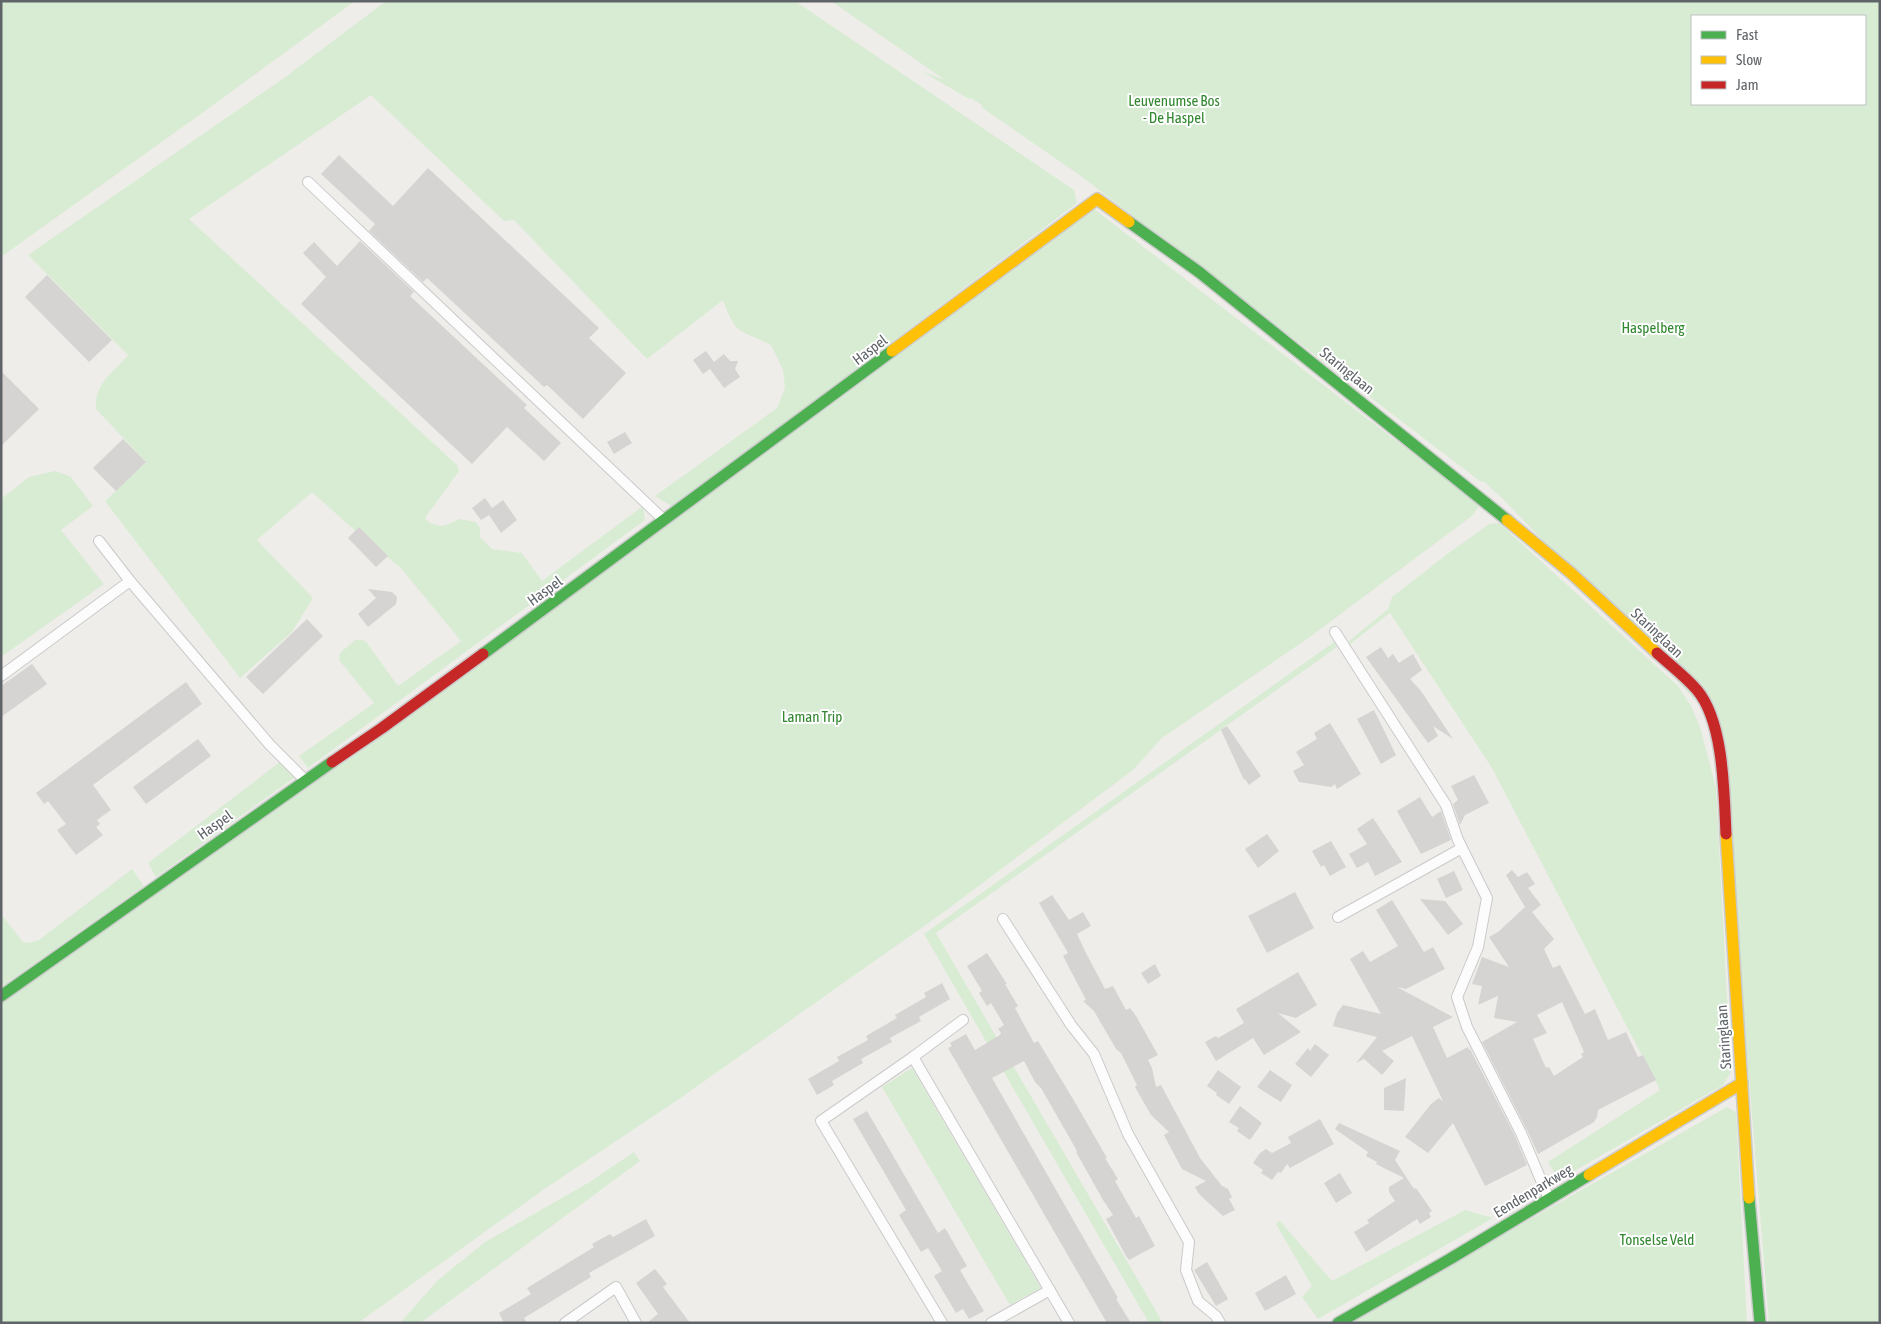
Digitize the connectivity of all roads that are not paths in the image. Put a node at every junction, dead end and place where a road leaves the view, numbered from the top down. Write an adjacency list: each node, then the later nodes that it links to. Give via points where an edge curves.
1 (308, 182): 3 (lane)
2 (1098, 199): 3 (street, Haspel); 15 (street, Staringlaan, via 1199,272 1571,572 1697,690 1712,722 1722,769)
3 (665, 521): 8 (street, Haspel, via 382,728)
4 (99, 541): 5 (lane)
5 (130, 581): 7 (lane); 8 (lane, via 270,745)
6 (1334, 632): 9 (lane, via 1446,805)
7 (1, 676)
8 (305, 780): 12 (street, Haspel)
9 (1462, 848): 10 (lane); 16 (lane, via 1486,898 1478,947 1457,997 1467,1027 1521,1133)
10 (1338, 917)
11 (1003, 919): 23 (lane, via 1071,1025 1094,1054 1128,1134 1189,1242 1186,1270 1198,1301)
12 (1, 996)
13 (963, 1020): 14 (lane)
14 (913, 1057): 17 (lane); 20 (lane, via 821,1121)
15 (1742, 1083): 16 (street, Eendenparkweg); 25 (street, Staringlaan)
16 (1549, 1200): 24 (street, Eendenparkweg)
17 (1050, 1290): 21 (lane); 22 (lane)
18 (565, 1323): 19 (lane, via 616,1287)
19 (636, 1323)
20 (942, 1323)
21 (990, 1323)
22 (1069, 1323)
23 (1220, 1323)
24 (1338, 1323)
25 (1760, 1323)

